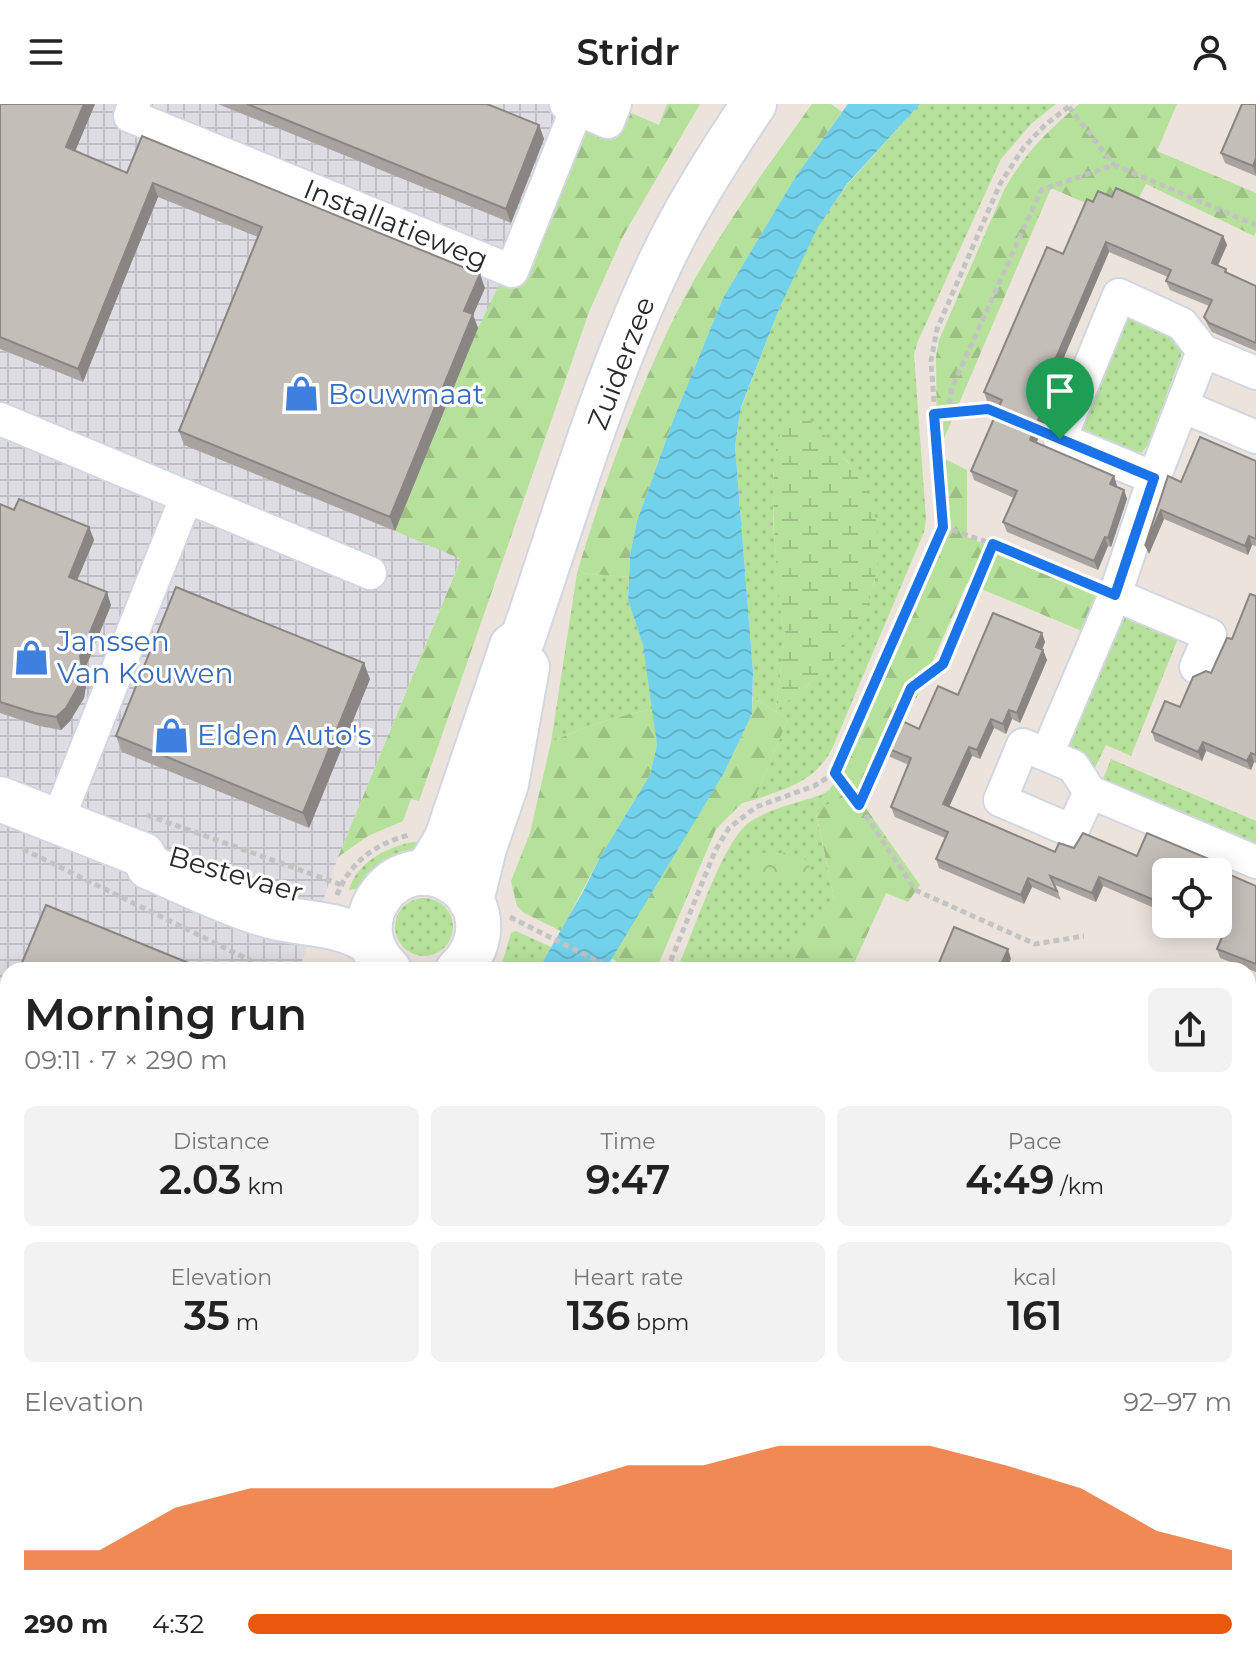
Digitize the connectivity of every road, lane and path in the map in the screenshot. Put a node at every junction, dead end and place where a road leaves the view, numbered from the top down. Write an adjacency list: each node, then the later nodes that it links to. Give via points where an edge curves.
1 (134, 104): 5 (street, Installatieweg, via 130,116 512,271)
2 (615, 104): 5 (street, via 608,122)
3 (754, 104): 22 (street, Zuiderzee, via 700,189 650,285)
4 (1070, 105): 6 (path); 12 (path, via 1024,147 1000,184 937,329 931,361)
5 (571, 106)
6 (1114, 165): 7 (path); 11 (path, via 1041,190 951,390)
7 (1256, 225)
8 (1203, 351): 9 (street); 10 (street); 16 (street, via 1182,324 1119,295 1060,439)
9 (1256, 373)
10 (1182, 406): 15 (street); 16 (street)
11 (949, 412): 12 (path); 13 (path, via 988,409)
12 (934, 414): 18 (path)
13 (1003, 415)
14 (0, 419): 17 (street)
15 (1256, 437)
16 (1154, 478): 21 (street)
17 (186, 498): 20 (street); 29 (street)
18 (943, 527): 19 (path); 25 (path)
19 (993, 544): 21 (path); 28 (path, via 943,664 911,688)
20 (370, 573)
21 (1115, 595): 23 (street, via 1210,635); 24 (street)
22 (523, 638): 33 (street, Zuiderzee, via 512,646 447,838); 35 (street, Zuiderzee, via 530,652 516,737 484,848)
23 (1196, 667)
24 (1047, 754): 26 (street, via 1073,766); 26 (street, via 1023,745 1000,800 1072,831)
25 (835, 773): 28 (path); 41 (path, via 756,807 729,828)
26 (1090, 792): 32 (street)
27 (1, 803): 29 (street, Bestevaer)
28 (859, 805): 36 (path, via 915,890 1035,944)
29 (57, 822): 30 (street, Bestevaer)
30 (142, 834): 34 (path); 34 (street, Bestevaer, via 155,851 271,889 345,901); 37 (street, Bestevaer, via 149,867 269,916 358,934)
31 (14, 845): 38 (path)
32 (1256, 862)
33 (423, 873): 34 (street); 35 (street, via 451,880)
34 (360, 891): 37 (street)
35 (490, 909): 39 (street, via 477,915 477,937); 40 (path)
36 (1084, 936)
37 (378, 961)
38 (254, 962)
39 (465, 962)
40 (600, 962)
41 (670, 962)

